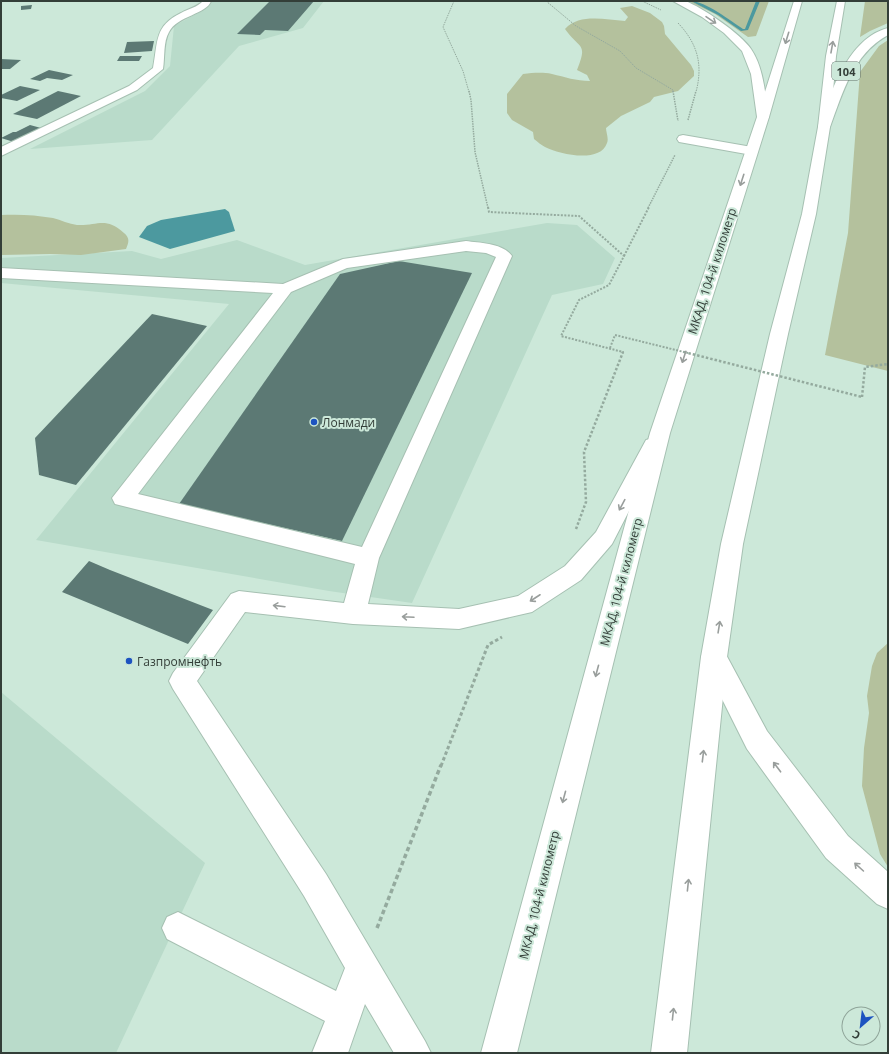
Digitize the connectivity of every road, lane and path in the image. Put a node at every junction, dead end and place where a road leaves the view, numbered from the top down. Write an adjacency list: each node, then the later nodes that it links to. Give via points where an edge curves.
1 (207, 1): 15 (main road, via 199,9 172,21 164,30 158,69 133,88)
2 (454, 1): 16 (path, via 443,27 471,100 475,152 489,212 579,216)
3 (546, 1): 13 (path, via 576,26 620,51 636,68 673,90)
4 (642, 1): 8 (path)
5 (676, 1): 11 (main road, one-way to 11, via 727,30 747,50 756,74)
6 (798, 1): 11 (main road, МКАД, 104-й километр, one-way to 11)
7 (841, 1): 12 (main road, one-way to 7, via 831,56)
8 (661, 10)
9 (677, 23): 13 (path, via 692,41 700,72)
10 (888, 30): 12 (main road, 104, via 867,43 846,70)
11 (763, 117): 14 (main road, МКАД, 104-й километр)
12 (824, 127): 26 (main road, one-way to 12, via 732,544 809,214)
13 (683, 139): 14 (main road); 16 (path)
14 (752, 151): 21 (main road, МКАД, 104-й километр, one-way to 21)
15 (1, 152)
16 (624, 256): 19 (path, via 608,286 579,300 562,336)
17 (1, 273): 18 (main road)
18 (285, 289): 23 (main road, via 123,498); 23 (main road, via 343,264 466,246 483,247 498,251 504,256)
19 (610, 348): 20 (path, bridge, via 615,335 862,397 865,367); 22 (path, via 623,352 584,452 586,502)
20 (888, 364)
21 (660, 434): 24 (main road, one-way to 24, via 604,538 573,573); 33 (main road, МКАД, 104-й километр, one-way to 33)
22 (576, 530)
23 (368, 558): 25 (main road)
24 (524, 605): 25 (main road, one-way to 25, via 460,619); 29 (path, via 513,631 488,645)
25 (352, 614): 29 (main road, one-way to 29, via 239,601 182,681 314,885)
26 (714, 657): 27 (main road, one-way to 26, via 837,847 757,740); 34 (main road, one-way to 26)
27 (888, 893)
28 (178, 928): 30 (main road)
29 (362, 967): 30 (main road); 32 (main road)
30 (345, 1013): 31 (main road)
31 (330, 1053)
32 (413, 1053)
33 (499, 1053)
34 (669, 1053)

